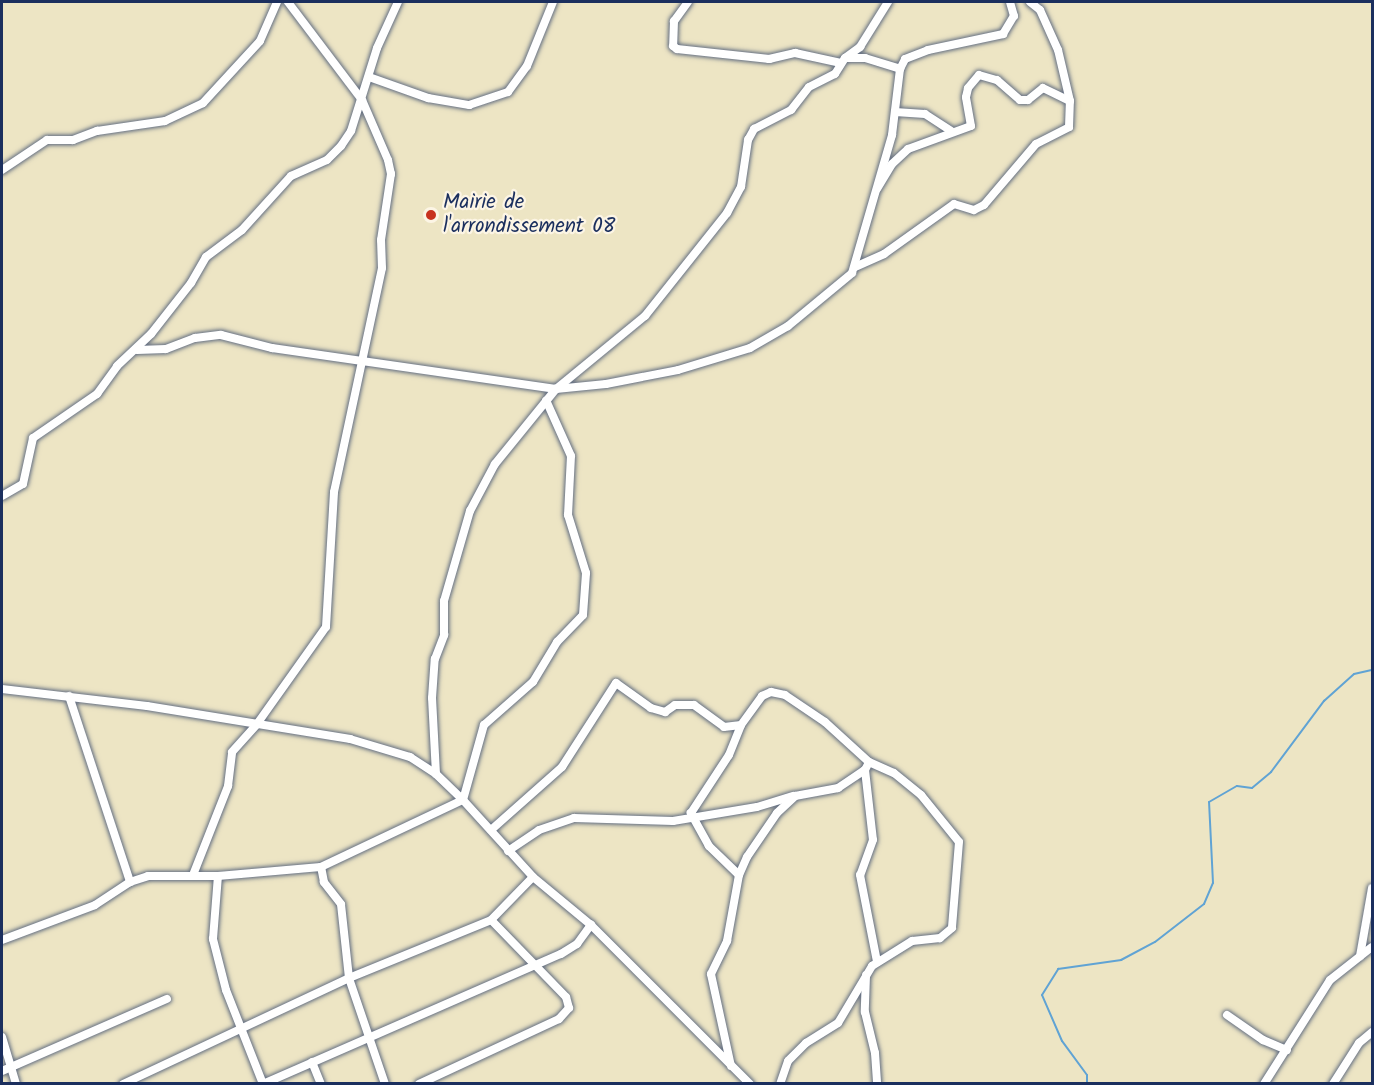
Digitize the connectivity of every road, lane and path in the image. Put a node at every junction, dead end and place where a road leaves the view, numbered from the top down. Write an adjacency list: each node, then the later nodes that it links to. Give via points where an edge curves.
1 (277, 2): 16 (street, via 260,41 202,103 165,121 97,131 73,140 47,140)
2 (288, 2): 12 (street)
3 (398, 2): 11 (street)
4 (553, 2): 11 (street, via 527,66 508,92 469,105 428,98)
5 (688, 2): 9 (street, via 674,21 673,45 677,49 773,60 795,53)
6 (888, 2): 9 (street, via 860,47)
7 (1010, 2): 10 (street, via 1014,16 1002,34 915,54 905,59)
8 (1030, 2): 13 (street, via 1040,10 1058,51)
9 (843, 60): 10 (street, via 865,58); 21 (street, via 836,74 809,87 791,110 754,129 748,140 741,188 727,213 645,316)
10 (900, 69): 14 (street)
11 (369, 77): 12 (street)
12 (362, 100): 19 (street, via 341,146 327,160 291,177 242,230 206,257 184,293); 20 (street, via 391,174 381,240 382,268)
13 (1070, 101): 15 (street, via 1043,88 1028,100 1020,100 997,80 979,75 966,97 971,126); 18 (street, via 1069,127 1036,144 984,205 974,210 954,204 884,254)
14 (895, 112): 15 (street, via 925,114); 17 (street)
15 (951, 131): 17 (street, via 899,155)
16 (2, 170)
17 (873, 197): 18 (street)
18 (855, 267): 21 (street, via 839,287 788,326 750,348 678,370)
19 (137, 350): 20 (street, via 166,349 195,338 221,335 272,348); 23 (street, via 117,366 89,401 41,429 27,451 23,484)
20 (361, 361): 21 (street); 26 (street, via 334,492 326,627)
21 (556, 389): 22 (street)
22 (546, 400): 29 (street, via 508,444 470,511 444,601 444,635 435,659 432,698); 31 (street, via 570,456 569,523 586,573 585,610 557,642 534,682 484,725)
23 (2, 496)
24 (2, 689): 25 (street)
25 (69, 696): 26 (street); 40 (street)
26 (257, 724): 29 (street, via 386,747); 36 (street, via 232,752 228,786)
27 (741, 725): 28 (street, via 762,696 777,692 825,723); 32 (street, via 729,754); 33 (street, via 724,727 694,705 675,705 665,712 653,709 616,683 562,767)
28 (867, 766): 30 (street, via 838,788); 47 (street, via 873,840 860,875); 47 (street, via 894,773 921,795 959,842 952,927 940,938 912,941)
29 (436, 774): 31 (street)
30 (795, 796): 32 (street, via 757,807); 37 (street, via 766,827)
31 (463, 800): 33 (street); 35 (street)
32 (691, 817): 34 (street, via 663,822 574,818 538,830); 37 (street, via 709,846)
33 (490, 830): 34 (street)
34 (508, 851): 39 (street)
35 (321, 867): 38 (street); 50 (street, via 324,882 341,904)
36 (193, 875): 38 (street); 40 (street, via 168,873)
37 (739, 875): 60 (street, via 728,935 711,974)
38 (218, 876): 53 (street, via 213,939)
39 (533, 877): 42 (street); 43 (street)
40 (130, 882): 44 (street, via 96,905)
41 (1372, 888): 46 (street)
42 (491, 920): 48 (street); 50 (street)
43 (591, 925): 48 (street, via 570,948); 60 (street)
44 (2, 940)
45 (1372, 947): 46 (street)
46 (1359, 956): 57 (street, via 1330,980)
47 (877, 962): 49 (street)
48 (532, 965): 56 (street); 67 (street, via 566,997 566,1014)
49 (866, 973): 69 (street, via 838,1023 798,1050 783,1069); 70 (street, via 865,1012)
50 (349, 978): 53 (street); 56 (street)
51 (167, 999): 59 (street)
52 (1227, 1015): 57 (street, via 1263,1040)
53 (240, 1028): 63 (street); 64 (street)
54 (1372, 1032): 72 (street, via 1359,1043)
55 (2, 1037): 59 (street)
56 (370, 1038): 58 (street); 66 (street)
57 (1287, 1050): 71 (street)
58 (312, 1062): 64 (street); 65 (street)
59 (10, 1067): 61 (street); 62 (street)
60 (731, 1067): 68 (street)
61 (2, 1071)
62 (16, 1083)
63 (123, 1083)
64 (263, 1083)
65 (321, 1083)
66 (385, 1083)
67 (419, 1083)
68 (750, 1083)
69 (780, 1083)
70 (877, 1083)
71 (1264, 1083)
72 (1333, 1083)

